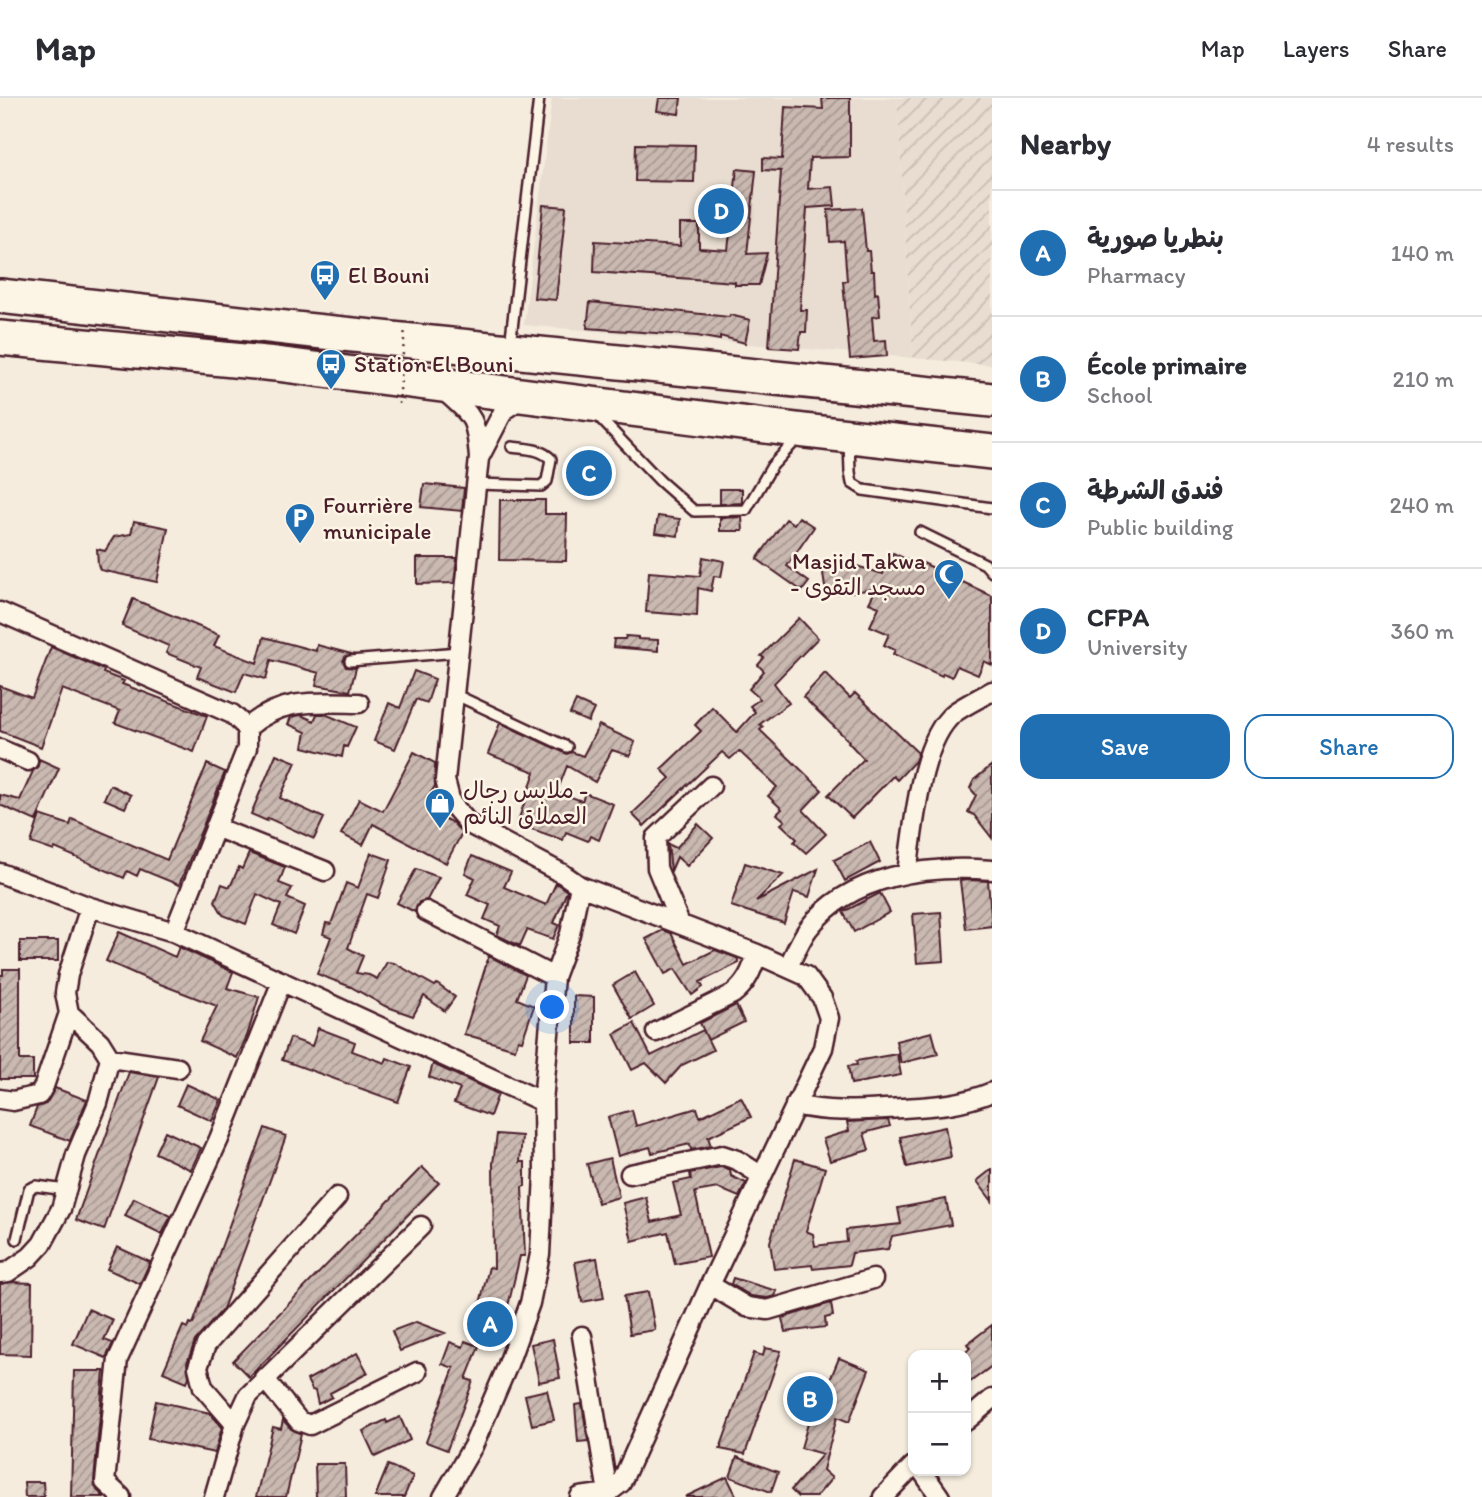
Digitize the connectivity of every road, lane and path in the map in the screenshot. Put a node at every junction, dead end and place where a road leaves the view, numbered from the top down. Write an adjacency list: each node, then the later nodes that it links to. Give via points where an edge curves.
1 (539, 98): 5 (lane)
2 (0, 296): 5 (highway)
3 (405, 327): 9 (path, bridge)
4 (0, 338): 6 (highway)
5 (510, 351): 8 (highway)
6 (437, 384): 7 (highway); 15 (street, via 470,414 477,429)
7 (525, 396): 10 (highway); 15 (street, via 504,410)
8 (992, 400)
9 (398, 404)
10 (586, 404): 11 (highway); 11 (lane, via 694,511 746,510 772,466)
11 (804, 431): 12 (highway)
12 (849, 436): 14 (highway); 17 (lane, via 852,483 863,490)
13 (512, 447): 16 (lane, via 546,454 551,459 547,481 541,486)
14 (992, 452)
15 (479, 458): 16 (street)
16 (476, 484): 21 (street)
17 (992, 508)
18 (920, 532): 19 (lane, via 985,564)
19 (992, 572)
20 (0, 612): 26 (street, via 232,714)
21 (459, 652): 22 (lane); 24 (street)
22 (350, 661)
23 (992, 691): 35 (street, via 953,714 934,739)
24 (454, 694): 27 (lane); 36 (street, via 445,780 452,803 469,824)
25 (359, 703): 26 (street, via 279,707)
26 (247, 728): 31 (street, via 247,748)
27 (567, 747)
28 (0, 749): 29 (street)
29 (28, 761)
30 (711, 786): 39 (street, via 656,838 657,868)
31 (215, 827): 33 (street); 40 (street)
32 (992, 870): 35 (street)
33 (326, 871)
34 (0, 873): 37 (street)
35 (907, 873): 42 (street, via 874,882 833,903 807,930)
36 (580, 886): 39 (street); 43 (street, via 570,934)
37 (90, 908): 40 (street); 45 (street, via 68,975)
38 (426, 911): 43 (street)
39 (680, 924): 41 (street)
40 (174, 932): 44 (street)
41 (757, 954): 42 (street); 46 (street, via 750,975 733,994)
42 (788, 967): 52 (street, via 806,976 829,1018 823,1048)
43 (554, 977): 51 (street)
44 (282, 981): 51 (street); 70 (street, via 219,1139 118,1359)
45 (69, 1013): 47 (street); 50 (street, via 39,1095)
46 (656, 1032)
47 (110, 1058): 48 (street); 55 (street)
48 (178, 1068)
49 (992, 1092): 52 (street, via 962,1103 851,1112)
50 (0, 1100)
51 (543, 1102): 74 (street, via 540,1254 530,1303 473,1446)
52 (795, 1105): 54 (street)
53 (630, 1174): 54 (street, via 722,1155)
54 (762, 1176): 61 (street)
55 (67, 1190): 58 (lane, via 29,1189); 59 (street, via 42,1244 30,1257)
56 (337, 1197): 67 (street, via 206,1345 198,1367 203,1387)
57 (421, 1226): 64 (street)
58 (17, 1239)
59 (0, 1273)
60 (873, 1279): 61 (street, via 768,1311 747,1307)
61 (710, 1285): 71 (street, via 621,1483)
62 (582, 1336): 71 (street)
63 (417, 1372): 64 (street, via 310,1425 299,1421)
64 (264, 1378): 67 (street, via 248,1395)
65 (992, 1399): 66 (street)
66 (971, 1418)
67 (235, 1424): 73 (street)
68 (908, 1471): 76 (street)
69 (925, 1476): 77 (street)
70 (105, 1490): 72 (street)
71 (608, 1493): 75 (street)
72 (121, 1497)
73 (214, 1497)
74 (443, 1497)
75 (580, 1497)
76 (883, 1497)
77 (940, 1497)

